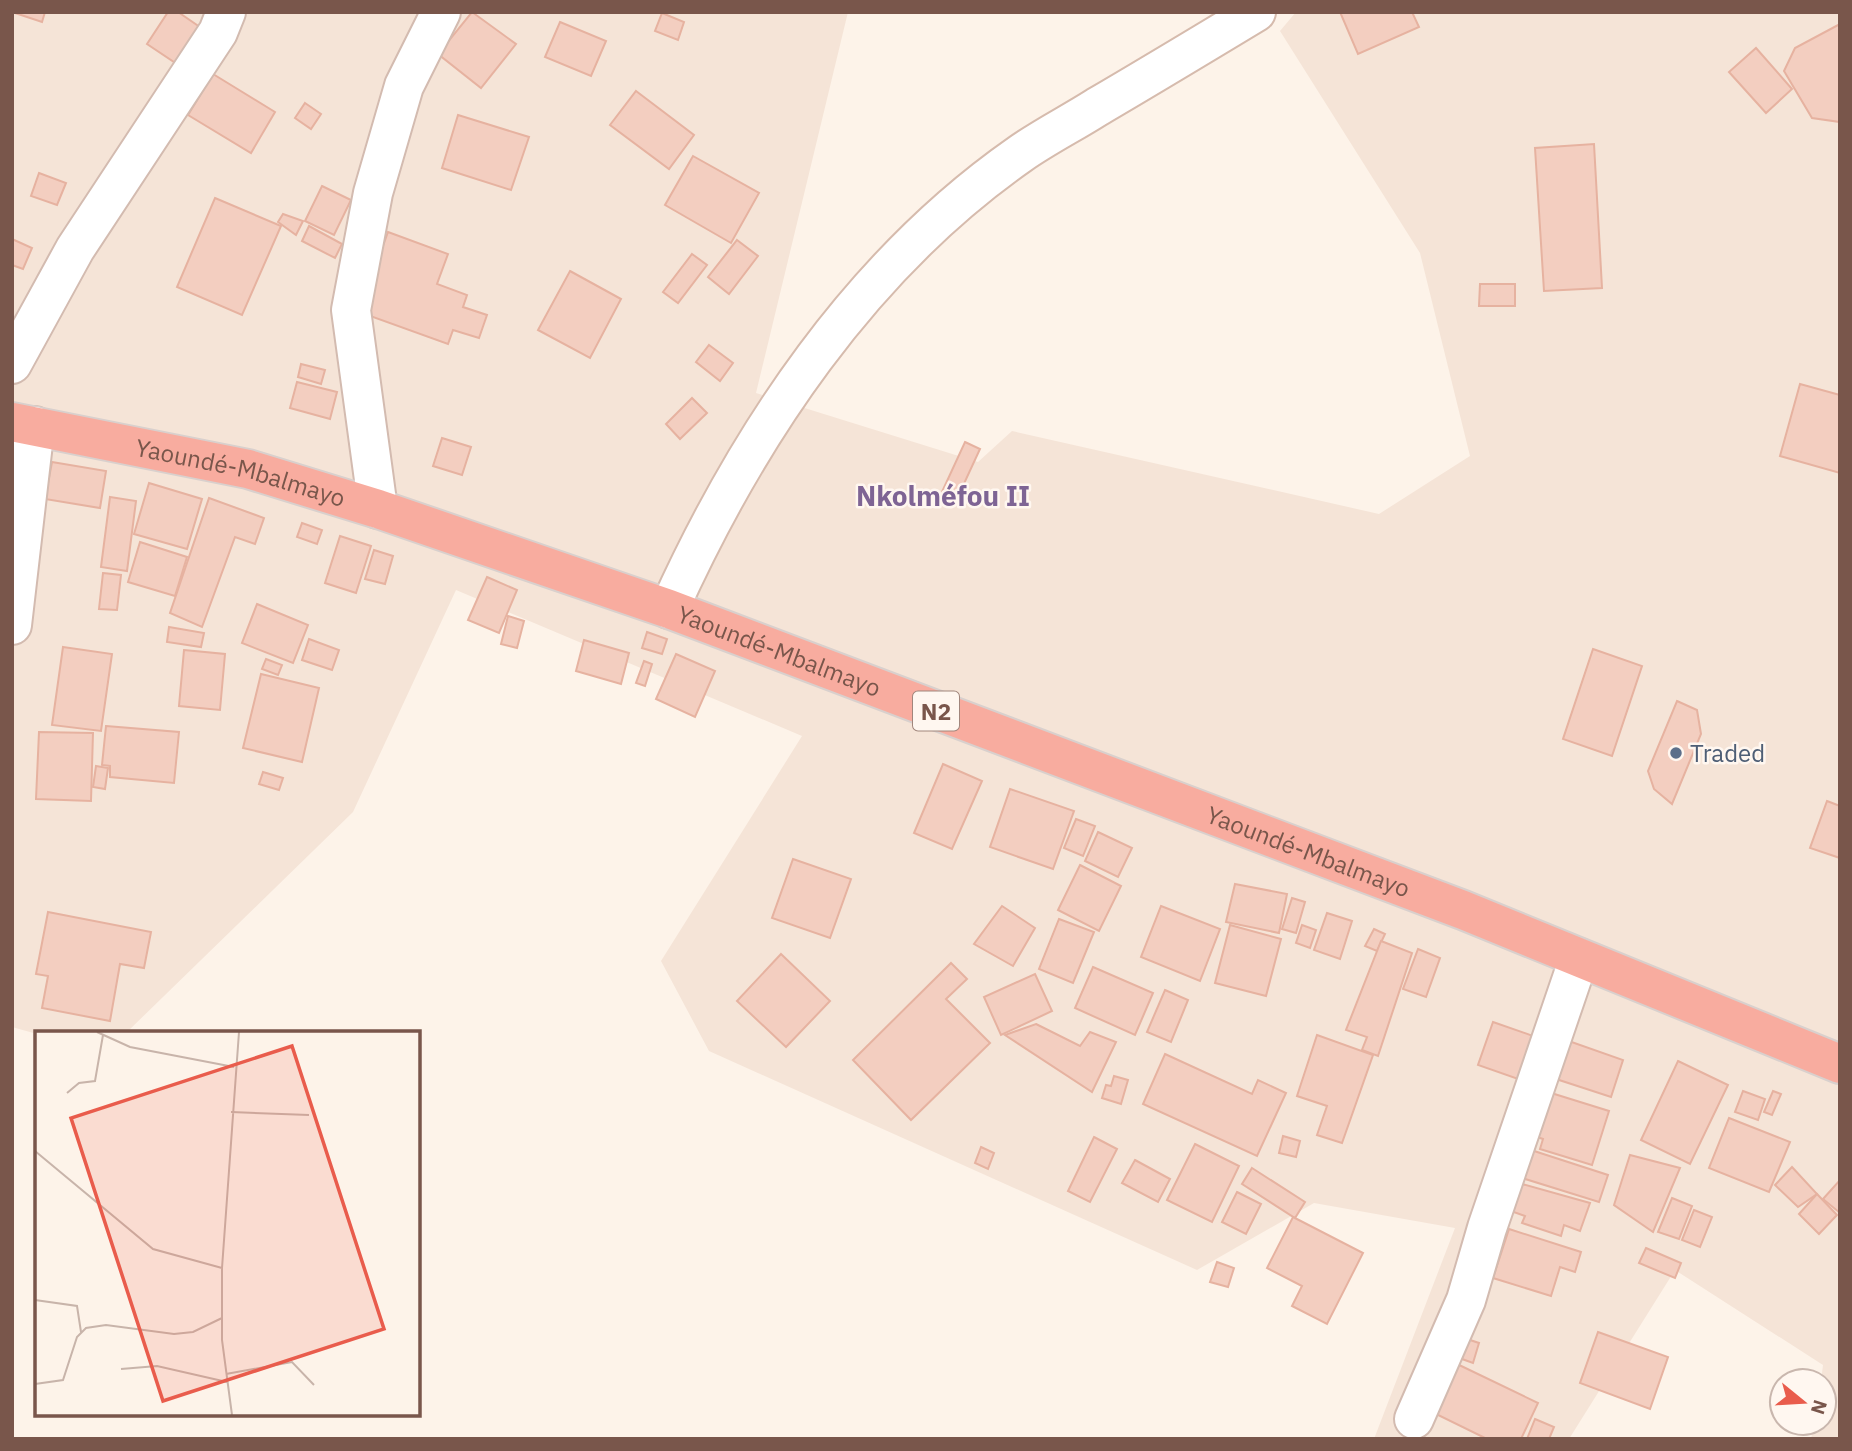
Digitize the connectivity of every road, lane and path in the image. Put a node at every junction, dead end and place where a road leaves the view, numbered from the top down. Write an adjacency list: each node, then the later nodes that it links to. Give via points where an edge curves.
1 (226, 12): 4 (street, via 75,249)
2 (441, 12): 6 (street, via 404,86 373,193 351,310)
3 (1256, 12): 7 (street, via 1020,154 918,237 823,345 746,456)
4 (12, 364)
5 (24, 424): 6 (highway, Yaoundé-Mbalmayo / N2, via 248,469); 8 (street)
6 (378, 509): 7 (highway, Yaoundé-Mbalmayo / N2)
7 (669, 609): 9 (highway, Yaoundé-Mbalmayo / N2)
8 (12, 625)
9 (1579, 958): 10 (highway, Yaoundé-Mbalmayo / N2); 11 (street, via 1466,1300)
10 (1840, 1064)
11 (1414, 1419)

